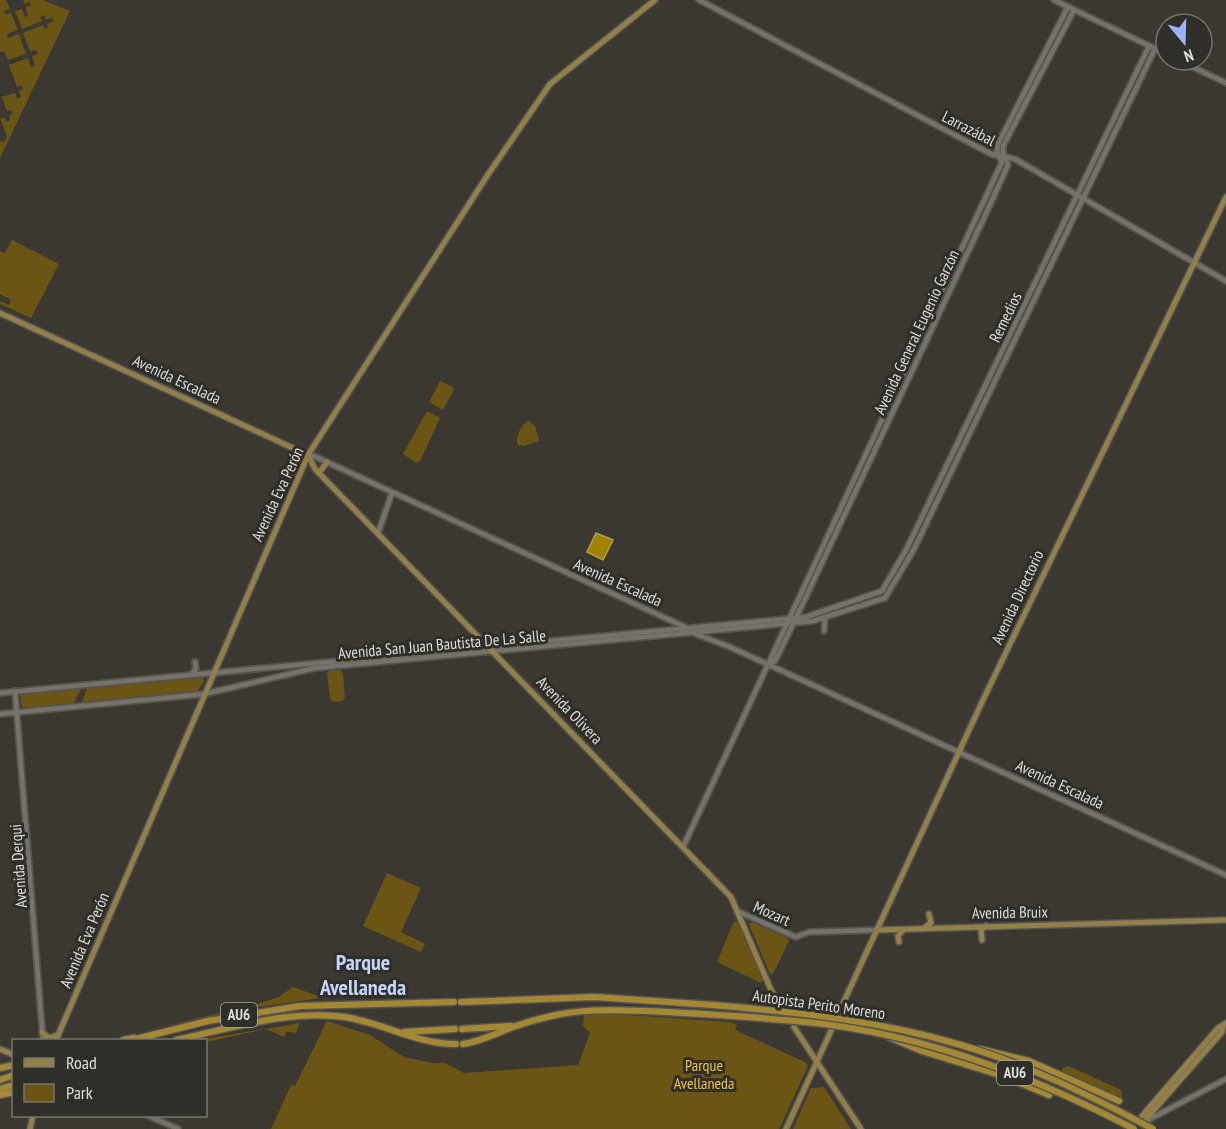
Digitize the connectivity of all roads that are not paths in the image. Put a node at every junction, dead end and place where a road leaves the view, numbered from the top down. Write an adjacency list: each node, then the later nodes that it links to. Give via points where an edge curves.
1 (655, 0): 17 (main road, Avenida Eva Perón, via 550,84)
2 (699, 0): 11 (street, Larrazábal)
3 (1054, 0): 4 (street)
4 (1068, 7): 5 (street); 11 (street, Avenida General Eugenio Garzón, via 998,144)
5 (1074, 10): 6 (street); 11 (street, Avenida General Eugenio Garzón, via 1003,146)
6 (1149, 46): 7 (street); 12 (street, Remedios)
7 (1154, 48)
8 (1154, 51): 12 (street, Remedios)
9 (1203, 72): 10 (street)
10 (1226, 83)
11 (1002, 157): 12 (street, Larrazábal, via 1015,159); 24 (street, Avenida General Eugenio Garzón, via 1008,165); 27 (street, Avenida General Eugenio Garzón)
12 (1080, 195): 14 (street, Larrazábal); 22 (street, Remedios, via 907,548 886,586); 23 (street, Remedios, via 913,551)
13 (1226, 197): 14 (main road, Avenida Directorio)
14 (1194, 262): 15 (street, Larrazábal); 47 (main road, Avenida Directorio)
15 (1226, 281)
16 (0, 313): 17 (main road, Avenida Escalada)
17 (308, 455): 18 (street, Avenida Escalada); 19 (main road, Avenida Olivera); 40 (main road, Avenida Eva Perón)
18 (327, 462): 19 (main road); 20 (street, Avenida Escalada)
19 (318, 473): 21 (main road, Avenida Olivera)
20 (392, 493): 21 (street); 26 (street, Avenida Escalada)
21 (378, 533): 34 (main road, Avenida Olivera)
22 (876, 594): 24 (street, Avenida San Juan Bautista De La Salle, via 818,615)
23 (885, 598): 25 (street, Avenida San Juan Bautista De La Salle)
24 (796, 618): 27 (street, Avenida San Juan Bautista De La Salle); 29 (street, Avenida General Eugenio Garzón)
25 (825, 618): 29 (street, Avenida San Juan Bautista De La Salle); 32 (street)
26 (667, 619): 30 (street, Avenida Escalada); 31 (street)
27 (788, 619): 28 (street, Avenida General Eugenio Garzón); 30 (street, Avenida San Juan Bautista De La Salle)
28 (785, 624): 29 (street, Avenida San Juan Bautista De La Salle); 33 (street, Avenida San Juan Bautista De La Salle); 39 (street, Avenida General Eugenio Garzón)
29 (793, 624): 39 (street, Avenida General Eugenio Garzón, via 775,661)
30 (687, 627): 31 (street, Avenida San Juan Bautista De La Salle); 33 (street, Avenida Escalada)
31 (666, 629): 34 (street, Avenida San Juan Bautista De La Salle)
32 (824, 631)
33 (693, 633): 36 (street, Avenida San Juan Bautista De La Salle); 39 (street, Avenida Escalada)
34 (487, 646): 36 (main road, Avenida Olivera); 37 (street, Avenida San Juan Bautista De La Salle)
35 (419, 647): 37 (street)
36 (494, 652): 44 (street, Avenida San Juan Bautista De La Salle, via 315,668); 48 (main road, Avenida Olivera)
37 (416, 653): 40 (street, Avenida San Juan Bautista De La Salle)
38 (195, 662): 41 (street)
39 (768, 664): 47 (street, Avenida Escalada); 48 (street, Avenida General Eugenio Garzón)
40 (214, 671): 41 (street, Avenida San Juan Bautista De La Salle); 44 (main road, Avenida Eva Perón)
41 (193, 673): 42 (street, Avenida San Juan Bautista De La Salle)
42 (15, 691): 43 (street, Avenida San Juan Bautista De La Salle); 45 (street, Avenida Derqui)
43 (0, 693)
44 (204, 694): 45 (street, Avenida San Juan Bautista De La Salle); 71 (main road, Avenida Eva Perón)
45 (18, 713): 46 (street, Avenida San Juan Bautista De La Salle); 66 (street, Avenida Derqui)
46 (0, 714)
47 (958, 753): 49 (street, Avenida Escalada); 55 (main road, Avenida Directorio)
48 (683, 847): 50 (main road, Avenida Olivera, via 731,897)
49 (1226, 875)
50 (737, 911): 57 (street, Mozart); 60 (main road, Avenida Olivera)
51 (929, 914): 54 (main road, via 931,923)
52 (1226, 920): 53 (main road, Avenida Bruix)
53 (987, 926): 54 (main road, Avenida Bruix); 58 (main road, via 981,930)
54 (923, 928): 56 (main road, Avenida Bruix)
55 (877, 930): 56 (main road, Avenida Bruix); 57 (street, Avenida Bruix, via 809,932); 61 (main road, Avenida Directorio)
56 (903, 930): 59 (main road)
57 (796, 937)
58 (982, 940)
59 (899, 942)
60 (781, 1006)
61 (839, 1012)
62 (1225, 1024): 85 (main road)
63 (515, 1026): 67 (highway, Autopista Perito Moreno / AU6); 67 (highway, Autopista Perito Moreno / AU6, via 460,1044 434,1044); 69 (highway, Autopista Perito Moreno / AU6, bridge, via 578,1010 646,1011 826,1024)
64 (794, 1027): 76 (main road)
65 (831, 1031): 76 (main road)
66 (42, 1032): 70 (street, Avenida Derqui); 71 (main road)
67 (398, 1033): 74 (highway, Autopista Perito Moreno / AU6, via 324,1015)
68 (153, 1035): 72 (highway); 73 (highway, Autopista Perito Moreno / AU6); 75 (highway, Autopista Perito Moreno / AU6, bridge, via 208,1021 300,1006 551,997 640,998 823,1015)
69 (889, 1037): 82 (highway, bridge); 89 (highway, Autopista Perito Moreno / AU6, bridge, via 1001,1068)
70 (43, 1039)
71 (57, 1039)
72 (133, 1039)
73 (139, 1039)
74 (186, 1039)
75 (962, 1045): 83 (highway, bridge, via 1019,1058); 90 (highway, Autopista Perito Moreno / AU6, bridge, via 1048,1077)
76 (817, 1062): 87 (main road); 88 (main road)
77 (11, 1065): 78 (highway)
78 (0, 1067)
79 (1226, 1078): 85 (street)
80 (12, 1093): 81 (highway)
81 (0, 1095)
82 (1049, 1095)
83 (1119, 1101)
84 (151, 1117): 86 (street)
85 (1145, 1118)
86 (178, 1129)
87 (786, 1129)
88 (861, 1129)
89 (1134, 1129)
90 (1154, 1129)

